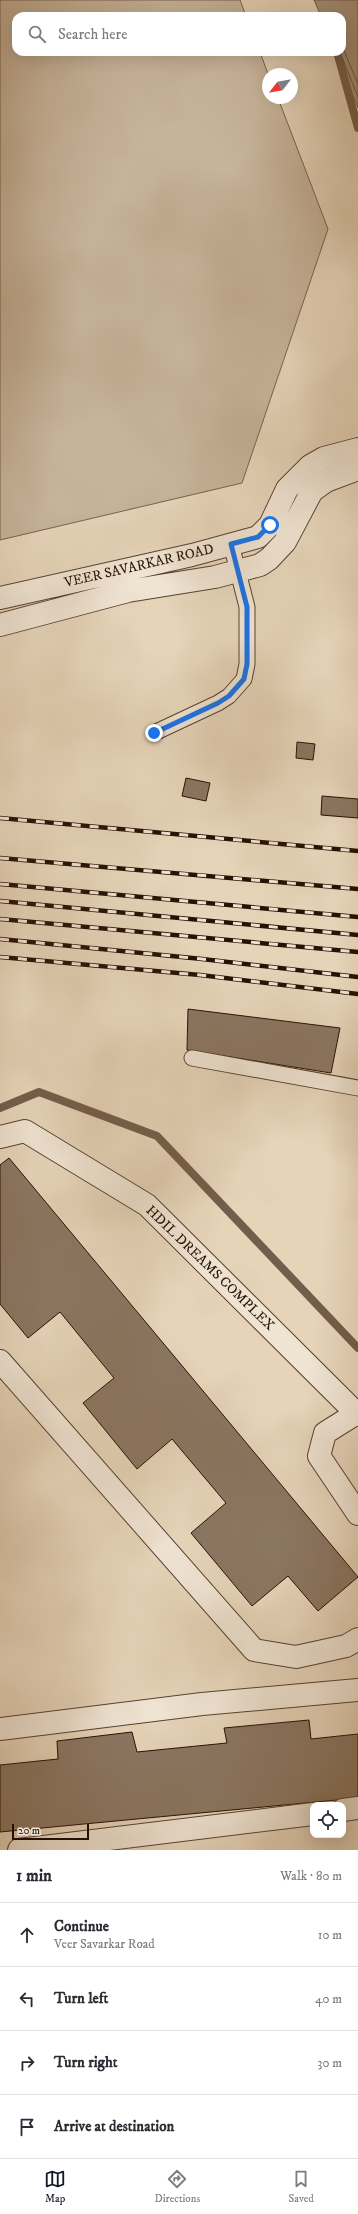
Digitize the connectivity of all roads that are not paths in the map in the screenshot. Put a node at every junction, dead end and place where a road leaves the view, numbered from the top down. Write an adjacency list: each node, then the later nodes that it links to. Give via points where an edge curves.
1 (358, 448): 3 (street, VEER SAVARKAR ROAD, via 324,458 310,466 286,489 270,525 258,537)
2 (358, 469): 4 (street, via 326,481 312,491 285,542 260,565)
3 (231, 544): 4 (lane); 5 (street, VEER SAVARKAR ROAD)
4 (239, 570): 6 (street, via 215,577 128,591); 7 (lane, via 247,607 247,664 244,679 229,696 218,703)
5 (0, 598)
6 (0, 625)
7 (154, 733)
8 (192, 1058): 9 (lane)
9 (358, 1088)
10 (0, 1137): 12 (street, HDIL DREAMS COMPLEX, via 25,1131 147,1205)
11 (0, 1361): 14 (street, via 254,1650 296,1657 346,1646)
12 (357, 1414): 13 (street, via 325,1433 319,1456)
13 (358, 1514)
14 (358, 1639)
15 (358, 1690): 16 (street, via 202,1704)
16 (0, 1729)
17 (358, 1808): 18 (street)
18 (346, 1810)
19 (310, 1814): 20 (street)
20 (19, 1850)

